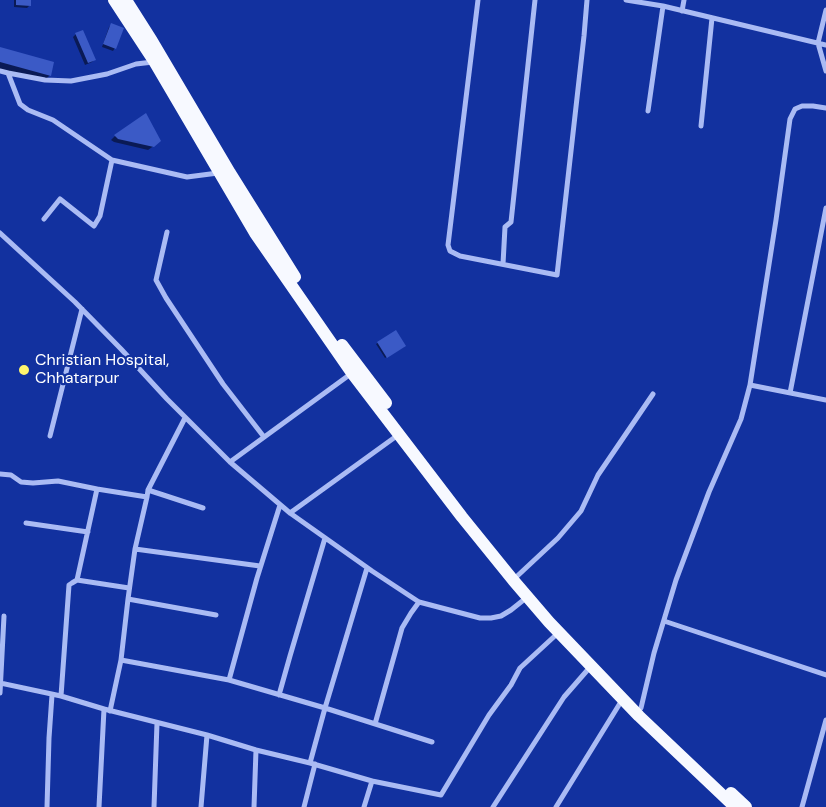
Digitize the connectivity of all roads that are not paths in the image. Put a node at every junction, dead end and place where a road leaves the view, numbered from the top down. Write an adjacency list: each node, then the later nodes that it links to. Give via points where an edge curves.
1 (478, 0): 26 (street, via 448,245 450,251 460,256)
2 (535, 0): 26 (street, via 512,222 505,227)
3 (587, 0): 26 (street, via 557,275)
4 (631, 0): 7 (street)
5 (684, 0): 8 (street)
6 (119, 1): 13 (main road); 51 (main road, via 152,41 304,292)
7 (663, 6): 8 (street); 18 (street)
8 (682, 10): 10 (street)
9 (826, 10): 11 (street)
10 (712, 18): 11 (street); 19 (street)
11 (818, 43): 12 (street); 15 (street)
12 (826, 45)
13 (154, 62): 16 (street, via 72,80 45,80); 21 (main road)
14 (0, 71): 16 (street)
15 (826, 71)
16 (8, 74): 20 (street, via 20,104 53,120)
17 (826, 108): 29 (street, via 802,106 795,109 790,119)
18 (648, 111)
19 (701, 126)
20 (112, 160): 21 (street, via 187,177); 23 (street, via 100,216 94,226 60,199)
21 (219, 173): 28 (main road, via 255,233)
22 (826, 208): 30 (street)
23 (44, 219)
24 (167, 232): 36 (street, via 156,280 223,384)
25 (0, 233): 27 (street)
26 (503, 264)
27 (82, 309): 33 (street); 35 (street)
28 (352, 373): 34 (main road); 36 (street)
29 (750, 385): 30 (street); 59 (street, via 741,419 694,528)
30 (790, 393): 32 (street)
31 (653, 394): 51 (street, via 598,475 581,511 558,538)
32 (826, 400)
33 (185, 418): 37 (street); 40 (street)
34 (399, 434): 44 (street); 51 (main road)
35 (50, 436)
36 (264, 437): 37 (street)
37 (230, 462): 42 (street)
38 (0, 474): 39 (street, via 11,475 21,482 58,480)
39 (97, 489): 41 (street); 46 (street)
40 (148, 490): 41 (street); 43 (street)
41 (147, 497): 48 (street)
42 (280, 505): 44 (street); 49 (street)
43 (204, 508)
44 (290, 513): 47 (street)
45 (26, 523): 46 (street)
46 (88, 532): 52 (street)
47 (325, 538): 50 (street); 68 (street)
48 (135, 549): 49 (street); 53 (street)
49 (260, 566): 64 (street)
50 (367, 568): 56 (street); 71 (street)
51 (515, 578): 54 (main road); 72 (main road)
52 (77, 580): 53 (street); 69 (street, via 69,585)
53 (130, 588): 55 (street)
54 (527, 597): 56 (street, via 501,616 491,618); 60 (main road)
55 (128, 599): 57 (street); 61 (street)
56 (418, 602): 77 (street, via 402,628)
57 (216, 615)
58 (4, 616): 65 (street)
59 (664, 621): 63 (street); 72 (street)
60 (559, 632): 62 (main road); 82 (street, via 520,668 441,795)
61 (121, 660): 64 (street); 74 (street)
62 (591, 666): 70 (main road); 90 (street, via 564,697)
63 (826, 675)
64 (229, 680): 68 (street)
65 (0, 683): 66 (street); 67 (street)
66 (0, 693)
67 (52, 695): 69 (street); 83 (street)
68 (280, 695): 71 (street)
69 (61, 696): 73 (street)
70 (622, 699): 91 (street); 92 (main road)
71 (324, 708): 77 (street); 81 (street)
72 (641, 708): 93 (main road)
73 (104, 709): 74 (street); 84 (street)
74 (110, 711): 76 (street)
75 (826, 720): 94 (street)
76 (158, 723): 78 (street); 85 (street)
77 (375, 724): 79 (street)
78 (207, 735): 80 (street); 86 (street)
79 (432, 742)
80 (256, 750): 81 (street); 87 (street)
81 (312, 763): 82 (street); 88 (street)
82 (372, 781): 89 (street)
83 (47, 807)
84 (99, 807)
85 (154, 807)
86 (201, 807)
87 (254, 807)
88 (304, 807)
89 (364, 807)
90 (493, 807)
91 (556, 807)
92 (735, 807)
93 (746, 807)
94 (802, 807)

